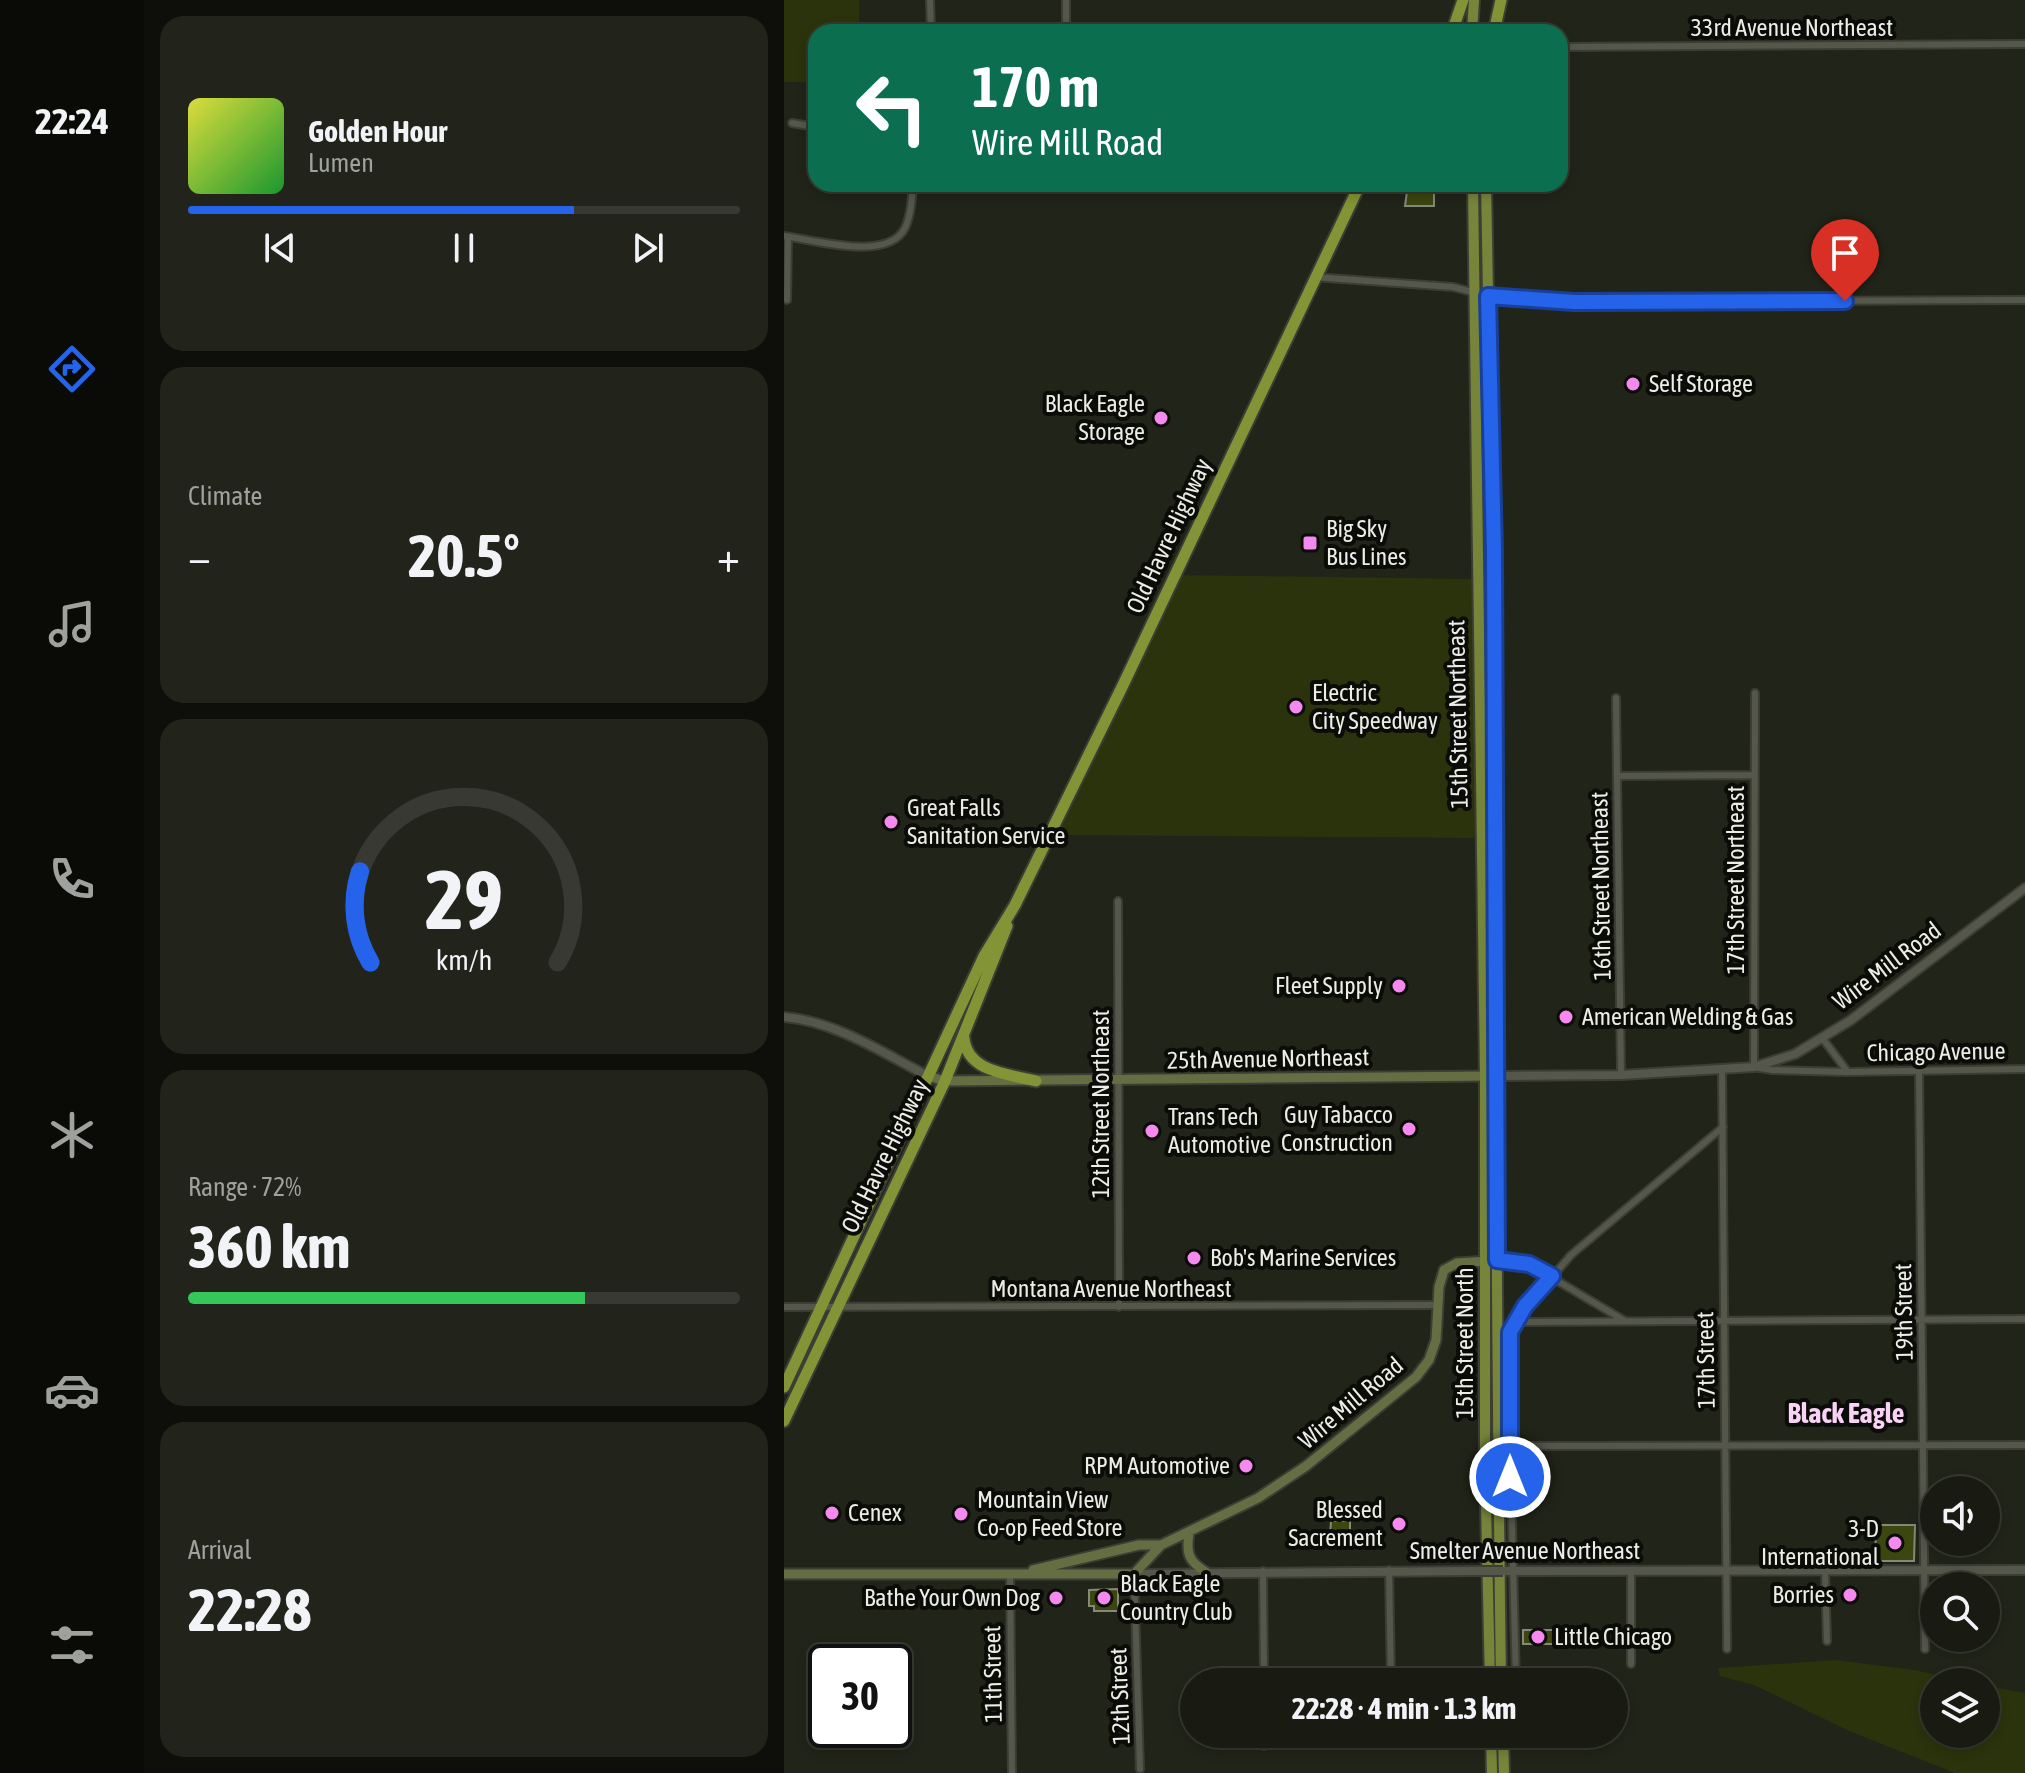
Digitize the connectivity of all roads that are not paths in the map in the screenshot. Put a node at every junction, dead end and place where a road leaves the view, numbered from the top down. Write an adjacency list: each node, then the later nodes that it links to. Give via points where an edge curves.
1 (930, 0): 6 (street)
2 (1066, 0): 7 (street)
3 (1463, 0): 8 (highway)
4 (1474, 0): 9 (main road)
5 (1501, 0): 10 (highway)
6 (931, 24)
7 (1066, 24)
8 (1455, 24)
9 (1472, 24)
10 (1496, 24)
11 (2025, 44): 12 (street, 33rd Avenue Northeast)
12 (1568, 47)
13 (792, 123): 14 (street)
14 (808, 126)
15 (912, 192): 19 (street, via 903,231 885,246)
16 (1356, 192): 20 (highway, Old Havre Highway)
17 (1473, 192): 21 (main road, 15th Street Northeast)
18 (1486, 192): 22 (main road, 15th Street Northeast)
19 (786, 237): 23 (street)
20 (1313, 277): 21 (street); 31 (highway, Old Havre Highway)
21 (1474, 293): 22 (street); 43 (main road, 15th Street Northeast)
22 (1488, 296): 24 (street, via 1574,302); 43 (main road, 15th Street Northeast, via 1494,567)
23 (787, 300)
24 (2025, 300)
25 (1755, 693): 27 (street, 17th Street Northeast)
26 (1616, 698): 28 (street, 16th Street Northeast)
27 (1754, 775): 28 (street); 36 (street, 17th Street Northeast)
28 (1617, 776): 41 (street, 16th Street Northeast)
29 (2025, 888): 34 (street, Wire Mill Road)
30 (1118, 901): 44 (street, 12th Street Northeast)
31 (1015, 905): 33 (highway, Old Havre Highway); 42 (highway, Old Havre Highway, via 984,956)
32 (784, 1017): 42 (street, 25th Avenue Northeast, via 835,1030)
33 (964, 1036): 45 (highway, Old Havre Highway); 46 (highway, via 969,1055 981,1066)
34 (1823, 1039): 35 (street, Wire Mill Road); 40 (street, Chicago Avenue)
35 (1766, 1064): 36 (street, 25th Avenue Northeast)
36 (1754, 1067): 38 (street, 25th Avenue Northeast); 40 (street, Chicago Avenue)
37 (2025, 1069): 39 (street, Chicago Avenue)
38 (1722, 1071): 41 (street, 25th Avenue Northeast); 47 (street, 17th Street)
39 (1919, 1071): 40 (street, Chicago Avenue); 56 (street, 19th Street)
40 (1847, 1072)
41 (1621, 1075): 43 (street, 25th Avenue Northeast)
42 (928, 1076): 45 (main road, 25th Avenue Northeast); 52 (highway, Old Havre Highway)
43 (1491, 1076): 44 (main road, 25th Avenue Northeast); 48 (main road, 15th Street Northeast)
44 (1118, 1080): 46 (main road, 25th Avenue Northeast); 55 (street, 12th Street Northeast)
45 (945, 1081): 46 (main road, 25th Avenue Northeast); 54 (highway, Old Havre Highway)
46 (1036, 1081)
47 (1723, 1127): 50 (street); 58 (street, 17th Street)
48 (1491, 1242): 49 (main road, 15th Street North)
49 (1491, 1260): 50 (street, Wire Mill Road, via 1529,1264); 51 (main road, Wire Mill Road, via 1457,1263 1444,1270); 86 (main road, 15th Street North); 87 (main road, 15th Street North)
50 (1552, 1276): 59 (street, 15th Street North); 60 (street, Wire Mill Road)
51 (1439, 1305): 55 (street, Montana Avenue Northeast); 67 (main road, Wire Mill Road, via 1433,1350 1416,1377 1306,1466)
52 (820, 1306): 53 (street, Montana Avenue Northeast); 54 (street, Montana Avenue Northeast); 61 (highway, Old Havre Highway)
53 (784, 1307)
54 (837, 1307): 55 (street, Montana Avenue Northeast); 62 (highway, Old Havre Highway)
55 (1119, 1307)
56 (1923, 1319): 57 (street); 58 (street); 63 (street, 19th Street)
57 (2025, 1319)
58 (1724, 1321): 60 (street); 64 (street, 17th Street)
59 (1513, 1322): 60 (street); 66 (street, 15th Street North)
60 (1628, 1323)
61 (784, 1387)
62 (784, 1421)
63 (1924, 1444): 64 (street); 65 (street); 70 (street, 19th Street)
64 (1726, 1445): 66 (street); 75 (street, 17th Street)
65 (2025, 1445)
66 (1510, 1446): 73 (street, 15th Street North)
67 (1189, 1533): 68 (main road, Wire Mill Road); 77 (main road, via 1188,1555)
68 (1161, 1545): 79 (main road, via 1139,1545); 80 (main road, Wire Mill Road)
69 (1389, 1570): 72 (street, Smelter Avenue Northeast); 73 (street, Smelter Avenue Northeast, bridge); 85 (street)
70 (1926, 1570): 71 (street, Smelter Avenue Northeast); 76 (street, Smelter Avenue Northeast)
71 (2025, 1570)
72 (1263, 1571): 77 (street, Smelter Avenue Northeast); 84 (street)
73 (1507, 1571): 74 (street, Smelter Avenue Northeast); 88 (street, 15th Street North)
74 (1631, 1571): 75 (street, Smelter Avenue Northeast); 83 (street)
75 (1727, 1571): 76 (street, Smelter Avenue Northeast); 82 (street, 17th Street)
76 (1825, 1571): 81 (street)
77 (1206, 1572): 80 (street, Smelter Avenue Northeast)
78 (784, 1574): 79 (main road, Smelter Avenue Northeast)
79 (1010, 1574): 80 (main road, Smelter Avenue Northeast); 92 (street, 11th Street)
80 (1134, 1574): 91 (street, 12th Street)
81 (1827, 1641)
82 (1727, 1649)
83 (1631, 1664)
84 (1264, 1668)
85 (1391, 1668)
86 (1490, 1668)
87 (1501, 1668)
88 (1515, 1668)
89 (1491, 1748): 93 (main road)
90 (1503, 1748): 94 (main road)
91 (1140, 1769)
92 (1012, 1773)
93 (1492, 1773)
94 (1504, 1773)

